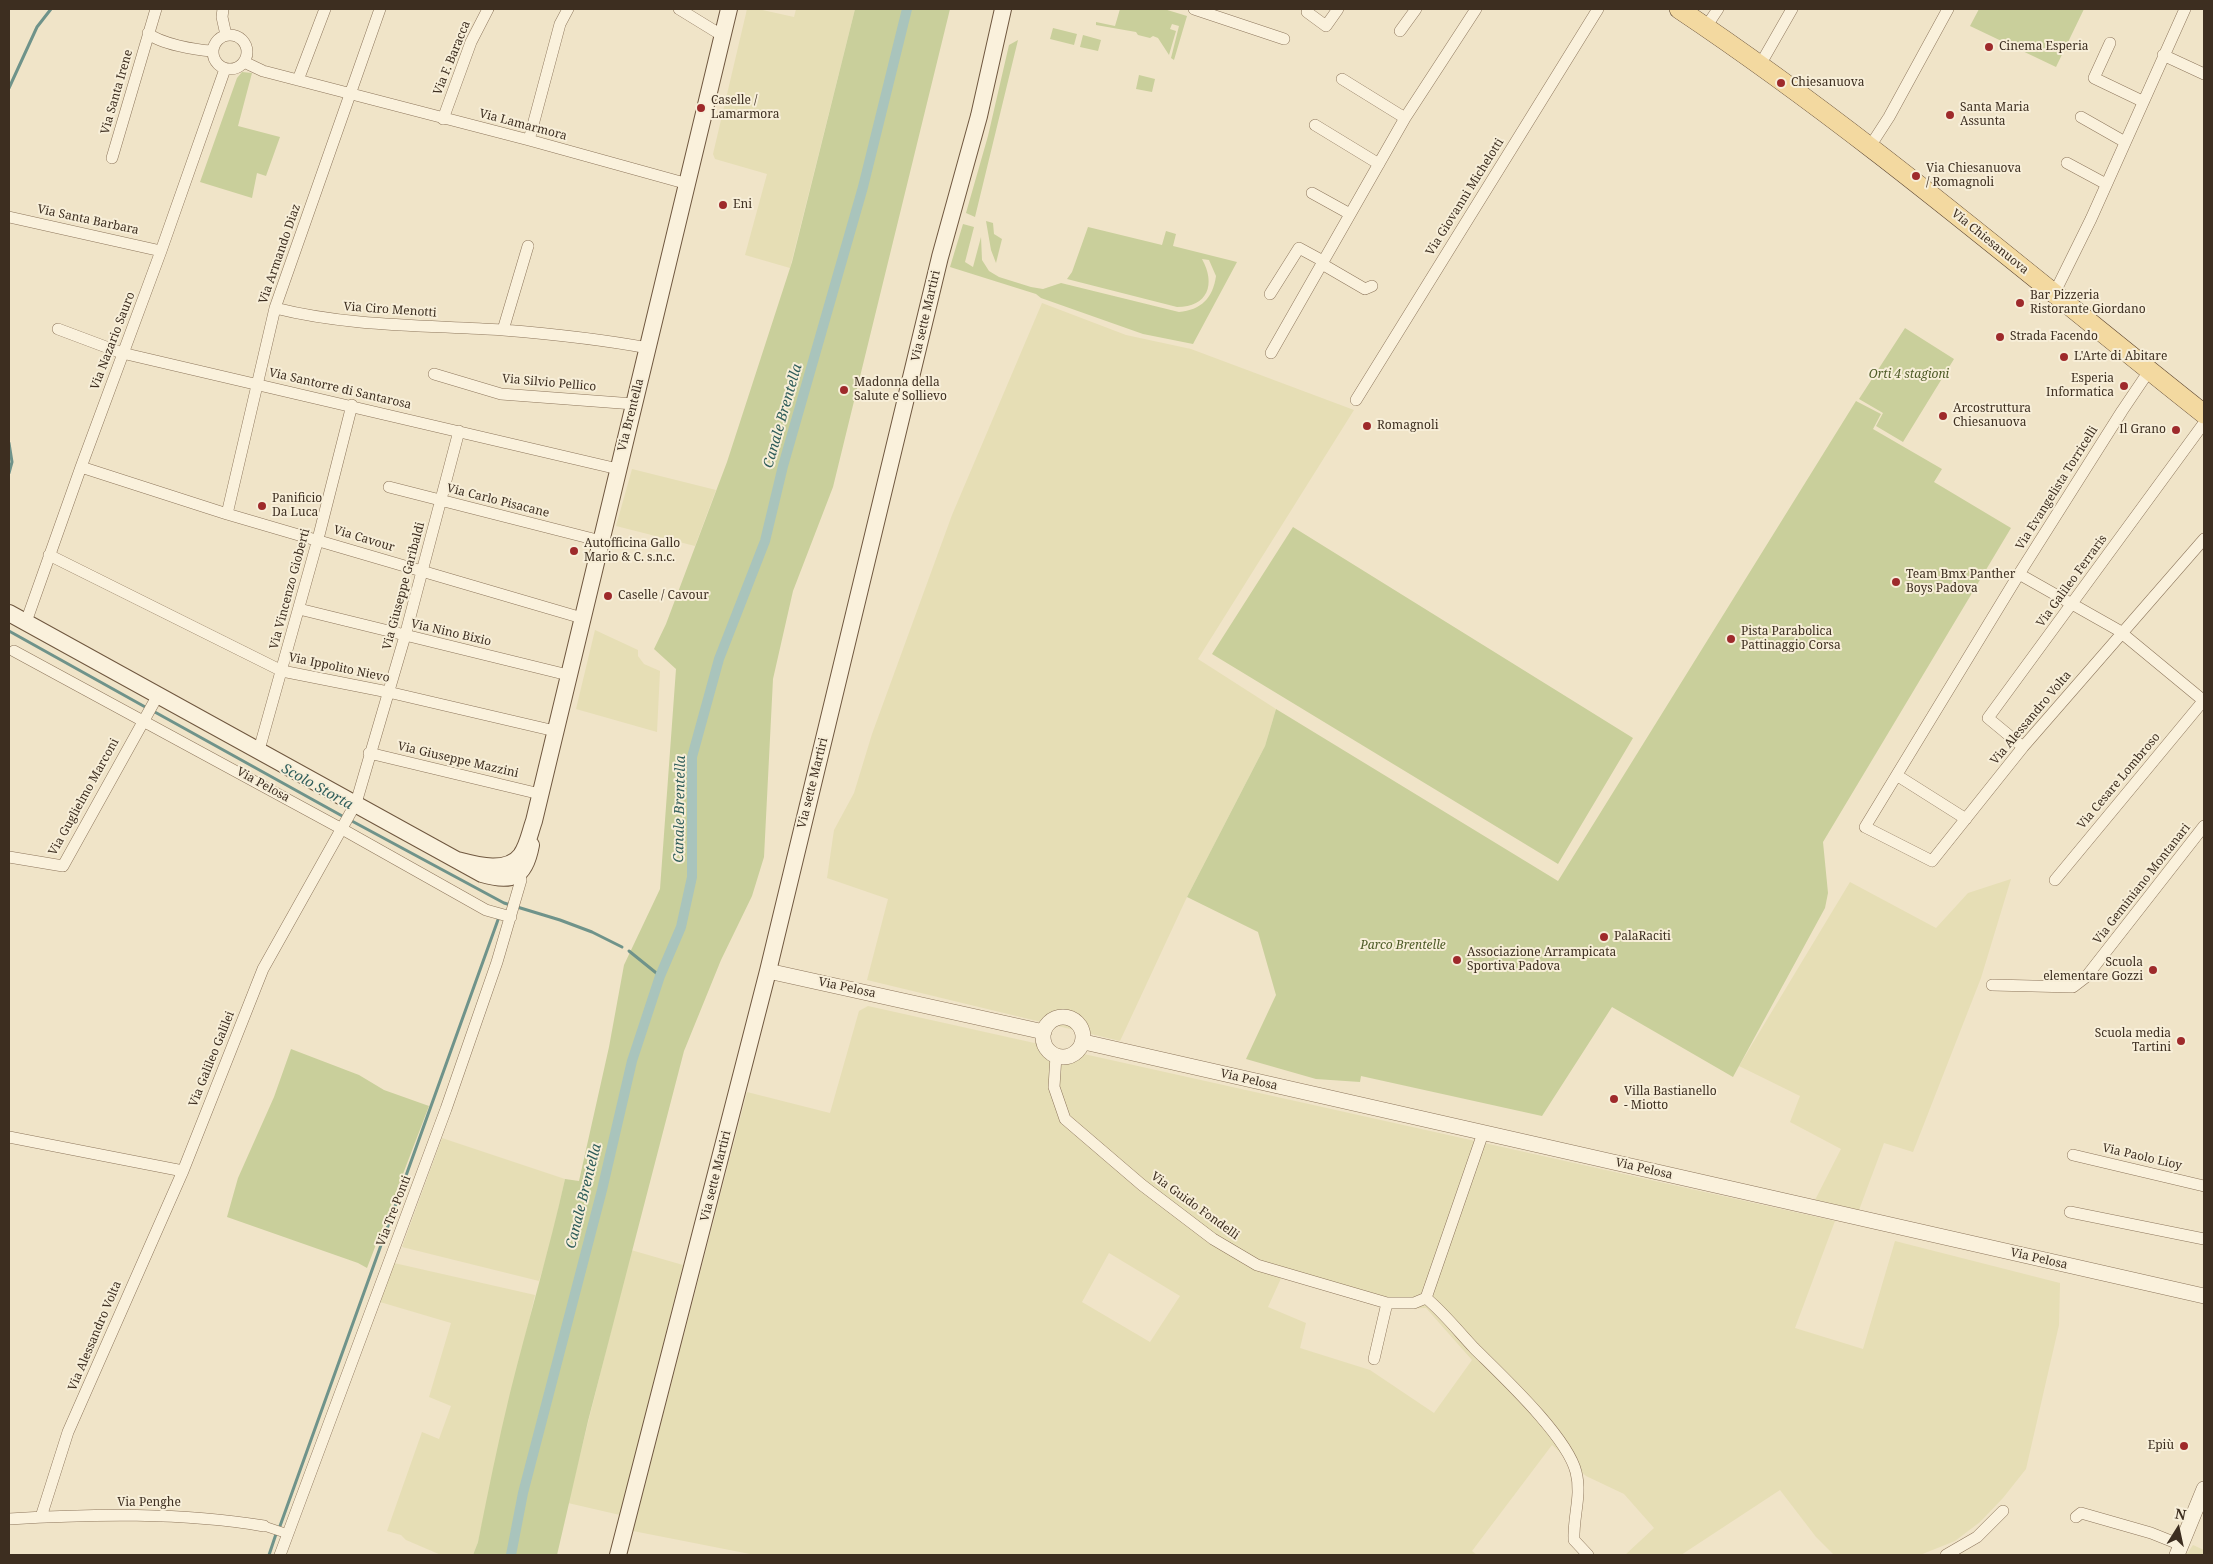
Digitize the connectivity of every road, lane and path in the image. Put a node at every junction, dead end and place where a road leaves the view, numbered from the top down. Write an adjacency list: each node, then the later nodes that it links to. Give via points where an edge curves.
1 (156, 9): 23 (street, Via Santa Irene)
2 (223, 9): 24 (street)
3 (325, 9): 35 (street)
4 (380, 9): 36 (street, Via Armando Diaz)
5 (488, 9): 40 (street, Via F. Baracca, via 471,42)
6 (568, 9): 42 (street, via 560,24)
7 (679, 9): 25 (street)
8 (729, 9): 25 (main road, Via Brentella)
9 (1003, 9): 119 (main road, Via sette Martiri)
10 (1194, 9): 26 (street)
11 (1338, 9): 20 (street, via 1326,26)
12 (1416, 9): 22 (street)
13 (1476, 9): 39 (street)
14 (1598, 9): 68 (street, Via Giovanni Michelotti)
15 (1679, 9): 21 (main road, Via Chiesanuova)
16 (1718, 9): 21 (street)
17 (1792, 9): 31 (street)
18 (1948, 9): 44 (street, via 1889,117)
19 (2185, 9): 29 (street)
20 (1307, 12)
21 (1706, 27): 31 (main road, Via Chiesanuova)
22 (1400, 31)
23 (148, 33): 28 (street, via 154,38 187,48); 45 (street, Via Santa Irene)
24 (226, 35): 28 (street, via 215,43); 30 (street, via 238,36 242,40 247,51)
25 (723, 36): 48 (main road, Via Brentella)
26 (1284, 39)
27 (2110, 43): 37 (street, via 2094,78)
28 (212, 51): 32 (street, via 216,62)
29 (2163, 55): 33 (street); 37 (street)
30 (244, 62): 32 (street, via 236,68); 35 (street, via 263,72)
31 (1760, 65): 44 (main road, Via Chiesanuova)
32 (225, 69): 54 (street, Via Nazario Sauro)
33 (2204, 74)
34 (1342, 79): 39 (street)
35 (298, 80): 36 (street)
36 (351, 93): 40 (street, Via Lamarmora); 59 (street, Via Armando Diaz)
37 (2142, 101): 43 (street)
38 (2081, 117): 43 (street)
39 (1405, 118): 47 (street)
40 (443, 119): 42 (street, Via Lamarmora)
41 (1315, 125): 47 (street)
42 (529, 140): 48 (street, Via Lamarmora)
43 (2124, 142): 49 (street)
44 (1868, 148): 58 (main road, Via Chiesanuova)
45 (112, 158)
46 (2067, 163): 49 (street)
47 (1379, 164): 51 (street)
48 (688, 184): 62 (main road, Via Brentella)
49 (2106, 184): 58 (street)
50 (1312, 193): 51 (street)
51 (1350, 214): 55 (street)
52 (9, 217): 54 (street, Via Santa Barbara)
53 (528, 246): 61 (street)
54 (161, 251): 63 (street, Via Nazario Sauro)
55 (1323, 262): 56 (street, via 1364,289); 57 (street, via 1299,248); 64 (street)
56 (1372, 286)
57 (1270, 294)
58 (2054, 294): 65 (main road, Via Chiesanuova)
59 (275, 308): 61 (street, Via Ciro Menotti, via 356,323); 67 (street, Via Armando Diaz)
60 (58, 329): 63 (street, Via Santorre di Santarosa)
61 (503, 330): 62 (street, Via Ciro Menotti, via 595,338)
62 (648, 348): 69 (main road, Via Brentella)
63 (122, 353): 67 (street, Via Santorre di Santarosa); 74 (street, Via Nazario Sauro)
64 (1271, 353)
65 (2150, 371): 71 (main road, Via Chiesanuova); 84 (street, Via Evangelista Torricelli)
66 (434, 374): 69 (street, Via Silvio Pellico, via 501,394)
67 (257, 384): 70 (street, Via Santorre di Santarosa); 78 (street, Via Armando Diaz)
68 (1356, 400)
69 (634, 404): 75 (main road, Via Brentella)
70 (352, 405): 73 (street, Via Santorre di Santarosa); 79 (street, Via Vincenzo Gioberti)
71 (2204, 414)
72 (2204, 423): 85 (street, Via Galileo Ferraris)
73 (458, 432): 75 (street, Via Santorre di Santarosa); 77 (street, Via Giuseppe Garibaldi)
74 (81, 466): 78 (street, Via Cavour); 82 (street, Via Nazario Sauro)
75 (618, 469): 81 (main road, Via Brentella)
76 (389, 487): 77 (street, Via Carlo Pisacane)
77 (442, 502): 81 (street, Via Carlo Pisacane); 83 (street, Via Giuseppe Garibaldi)
78 (227, 514): 79 (street, Via Cavour)
79 (318, 539): 83 (street, Via Cavour); 86 (street, Via Vincenzo Gioberti)
80 (2204, 539): 90 (street, Via Alessandro Volta)
81 (601, 541): 88 (main road, Via Brentella)
82 (49, 555): 89 (street, Via Nazario Sauro); 93 (street, Via Ippolito Nievo)
83 (422, 572): 88 (street, Via Cavour); 91 (street, Via Giuseppe Garibaldi)
84 (2019, 574): 85 (street); 103 (street, Via Evangelista Torricelli)
85 (2072, 604): 90 (street); 100 (street, Via Galileo Ferraris, via 1988,718)
86 (299, 609): 91 (street, Via Nino Bixio); 93 (street, Via Vincenzo Gioberti)
87 (9, 612): 89 (main road)
88 (582, 618): 94 (main road, Via Brentella)
89 (26, 622): 96 (main road)
90 (2122, 633): 97 (street); 100 (street, Via Alessandro Volta)
91 (405, 636): 94 (street, Via Nino Bixio); 95 (street, Via Giuseppe Garibaldi)
92 (14, 651): 98 (street, Via Pelosa)
93 (282, 671): 95 (street, Via Ippolito Nievo); 101 (street, Via Vincenzo Gioberti)
94 (568, 675): 99 (main road, Via Brentella)
95 (388, 692): 99 (street, Via Ippolito Nievo); 102 (street, Via Giuseppe Garibaldi)
96 (156, 697): 98 (street, Via Guglielmo Marconi); 101 (main road)
97 (2204, 701): 117 (street, Via Cesare Lombroso)
98 (143, 720): 110 (street, Via Pelosa); 112 (street, Via Guglielmo Marconi, via 63,866)
99 (555, 731): 104 (main road, Via Brentella)
100 (2023, 747): 106 (street, Via Alessandro Volta)
101 (259, 750): 105 (main road)
102 (369, 753): 104 (street, Via Giuseppe Mazzini); 105 (street, Via Giuseppe Garibaldi)
103 (1898, 776): 106 (street); 109 (street, Via Evangelista Torricelli)
104 (540, 794): 107 (main road, Via Brentella)
105 (354, 806): 110 (street, Via Galileo Galilei); 113 (main road)
106 (1966, 819): 109 (street, Via Alessandro Volta, via 1932,862)
107 (534, 821): 111 (main road); 115 (main road, via 529,856)
108 (2204, 826): 120 (street, Via Geminiano Montanari, via 2092,970 2074,987)
109 (1865, 827)
110 (342, 828): 118 (street, Via Pelosa, via 486,910 493,912); 127 (street, Via Galileo Galilei, via 263,969)
111 (521, 855): 114 (main road, via 514,862); 115 (street)
112 (9, 856)
113 (457, 860): 114 (main road); 116 (main road)
114 (501, 865): 115 (street)
115 (520, 872): 116 (main road, via 507,879); 118 (street, via 521,880)
116 (482, 874): 118 (street)
117 (2055, 880)
118 (513, 907): 142 (street, Via Tre Ponti, via 446,1109)
119 (768, 971): 121 (street, Via Pelosa); 145 (main road, Via sette Martiri)
120 (1992, 985)
121 (1044, 1032): 122 (street, via 1054,1019 1067,1017 1079,1024); 123 (street, via 1044,1044 1048,1052)
122 (1084, 1042): 123 (street, via 1074,1055); 124 (street, Via Pelosa)
123 (1056, 1056): 133 (street, Via Guido Fondelli, via 1054,1087 1065,1119 1142,1185 1213,1239 1257,1265)
124 (1483, 1133): 131 (street, Via Pelosa); 132 (street)
125 (9, 1137): 127 (street)
126 (2073, 1155): 128 (street, Via Paolo Lioy)
127 (183, 1170): 138 (street, Via Alessandro Volta, via 68,1432)
128 (2204, 1186)
129 (2070, 1212): 130 (street)
130 (2204, 1239)
131 (2204, 1296)
132 (1426, 1298): 133 (street, Via Guido Fondelli, via 1414,1303); 146 (street, via 1532,1407 1564,1447 1576,1469 1579,1484 1574,1540)
133 (1388, 1304): 134 (street)
134 (1374, 1359)
135 (2204, 1489): 137 (street)
136 (2003, 1511): 147 (street, via 1977,1537)
137 (2200, 1514): 143 (street)
138 (41, 1517): 140 (street, Via Penghe); 141 (street, Via Penghe, via 191,1516)
139 (2076, 1517): 143 (street, via 2081,1512 2152,1532)
140 (9, 1519)
141 (264, 1526): 142 (street, Via Penghe)
142 (287, 1536): 144 (street, Via Tre Ponti)
143 (2179, 1550)
144 (280, 1555)
145 (618, 1555)
146 (1588, 1555)
147 (1946, 1555)

